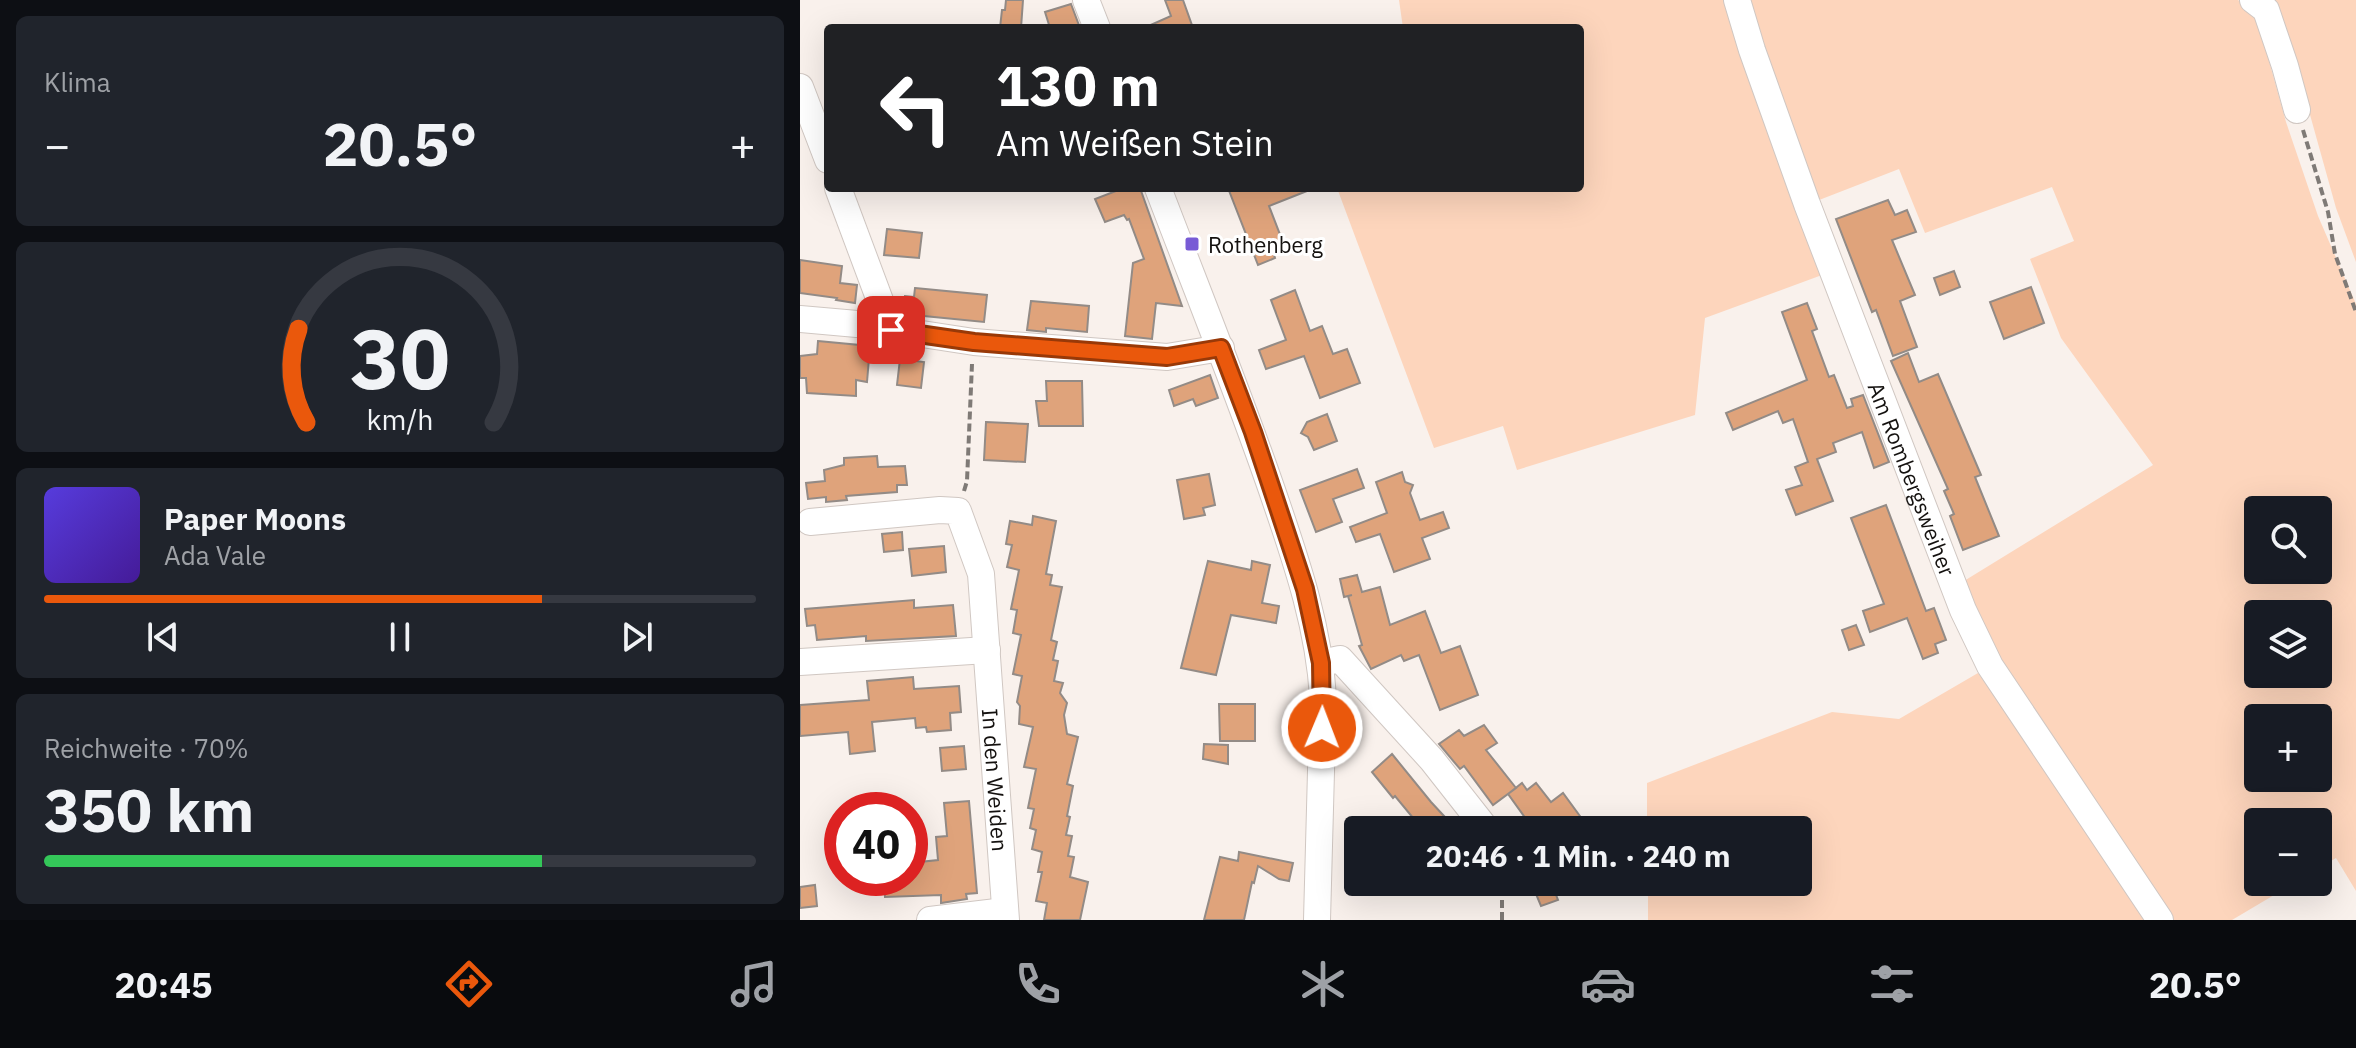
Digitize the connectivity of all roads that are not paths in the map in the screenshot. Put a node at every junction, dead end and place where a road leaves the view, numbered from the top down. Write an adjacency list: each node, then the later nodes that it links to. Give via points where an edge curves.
1 (1086, 0): 4 (street)
2 (1737, 0): 21 (street, Am Rombergsweiher, via 1807,204 1963,610 1990,666)
3 (2253, 0): 6 (street, via 2266,10)
4 (1095, 24)
5 (800, 87): 7 (street)
6 (2297, 110)
7 (824, 150)
8 (839, 192): 11 (street)
9 (1160, 192): 12 (street)
10 (800, 319): 11 (street)
11 (891, 330): 12 (street, via 1167,357)
12 (1221, 348): 16 (street, via 1305,589)
13 (810, 522): 14 (street, In den Weiden, via 958,511 981,574)
14 (987, 650): 15 (street); 18 (street, In den Weiden)
15 (800, 662)
16 (1321, 663): 17 (street, via 1340,659); 20 (street)
17 (1476, 816)
18 (1005, 916): 19 (street, In den Weiden)
19 (930, 920)
20 (1317, 920)
21 (2160, 920)

